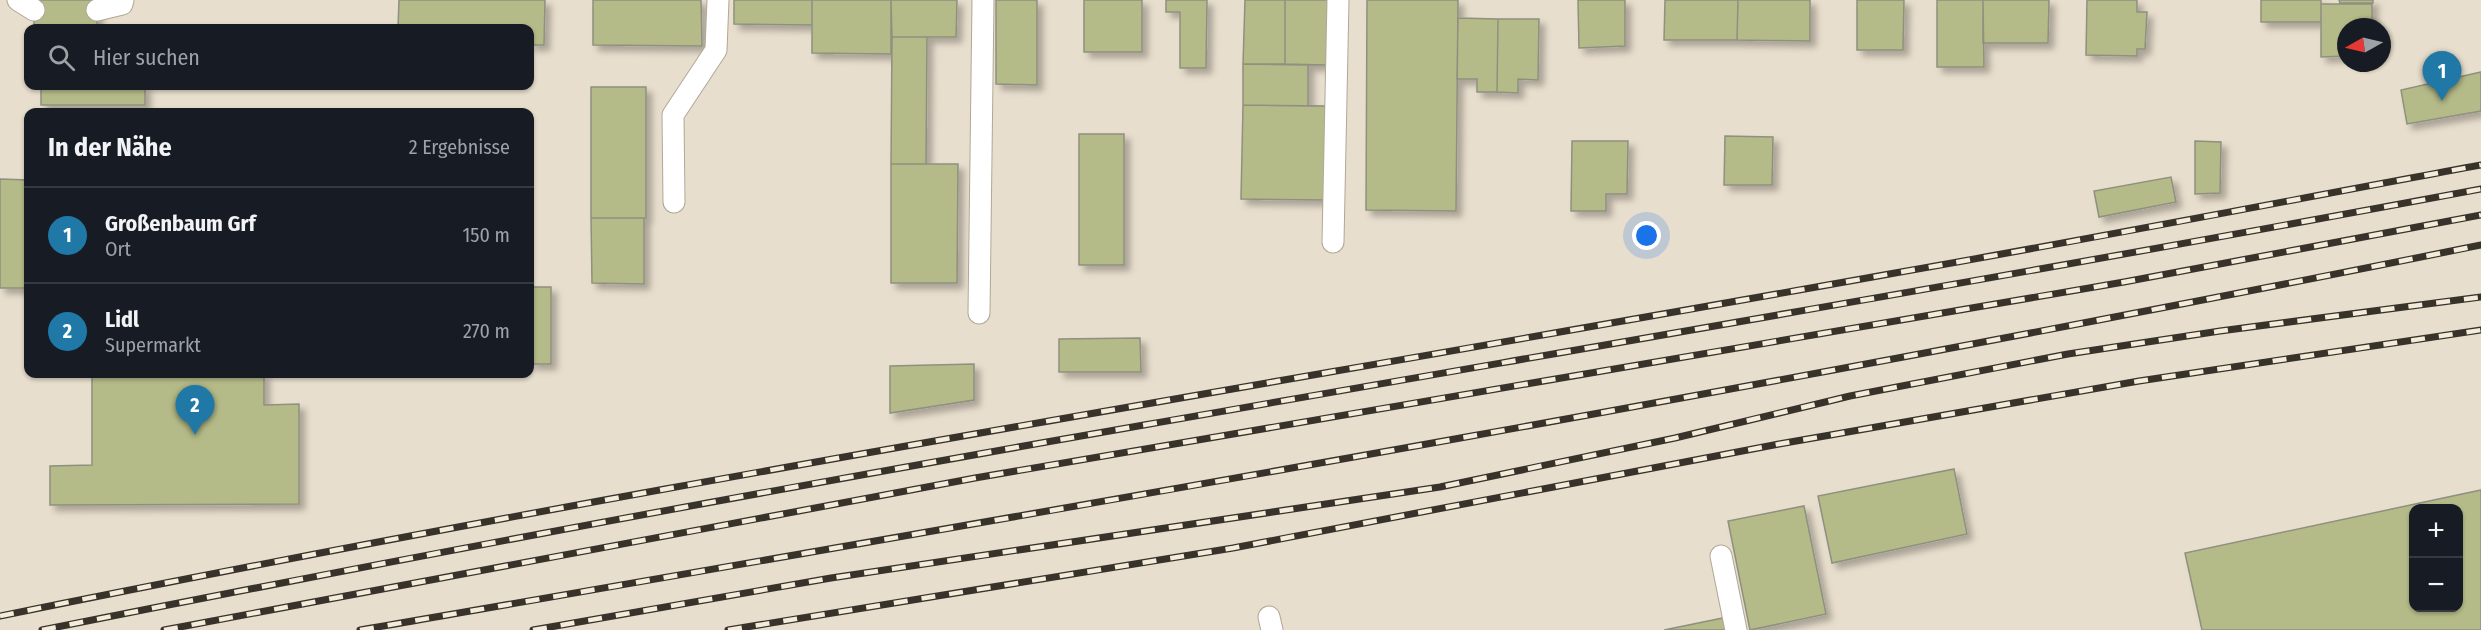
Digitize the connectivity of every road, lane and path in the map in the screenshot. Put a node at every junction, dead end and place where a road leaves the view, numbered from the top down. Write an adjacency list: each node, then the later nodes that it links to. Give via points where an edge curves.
1 (123, 0): 5 (lane, via 122,4)
2 (718, 0): 6 (lane, via 716,50 673,115)
3 (983, 0): 8 (lane)
4 (1338, 0): 7 (lane)
5 (97, 10)
6 (674, 202)
7 (1333, 242)
8 (979, 313)
9 (1721, 556): 10 (lane)
10 (1736, 630)

